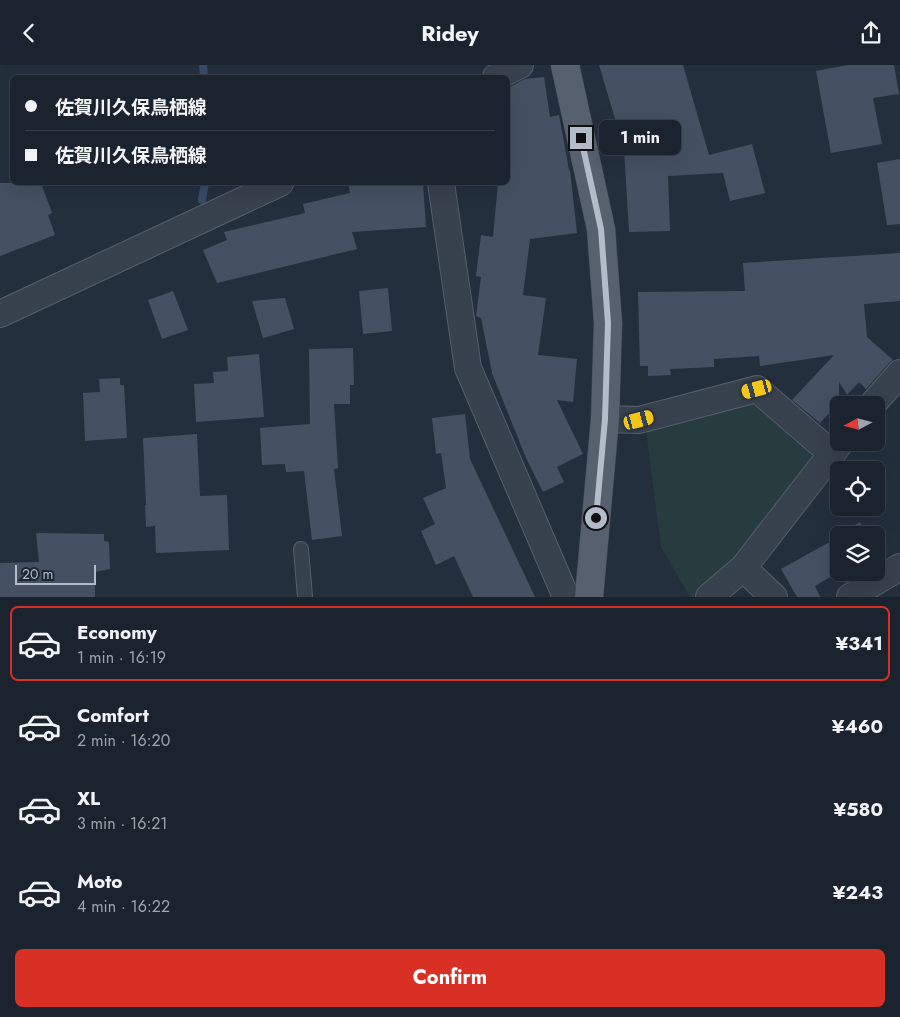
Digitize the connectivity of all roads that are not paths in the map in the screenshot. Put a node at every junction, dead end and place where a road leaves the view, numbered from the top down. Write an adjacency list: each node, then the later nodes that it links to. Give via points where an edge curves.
1 (520, 65): 3 (street)
2 (565, 65): 9 (main road, via 601,229 608,323)
3 (500, 75)
4 (276, 185): 6 (street)
5 (441, 185): 16 (street, via 468,368)
6 (0, 314)
7 (900, 373): 8 (street)
8 (880, 396)
9 (605, 419): 10 (street, via 639,420 757,389); 17 (main road)
10 (830, 444)
11 (834, 451): 14 (street)
12 (301, 549): 15 (lane)
13 (900, 567): 20 (street)
14 (743, 568): 18 (street); 19 (street)
15 (305, 597)
16 (566, 597)
17 (589, 597)
18 (708, 597)
19 (774, 597)
20 (850, 597)

